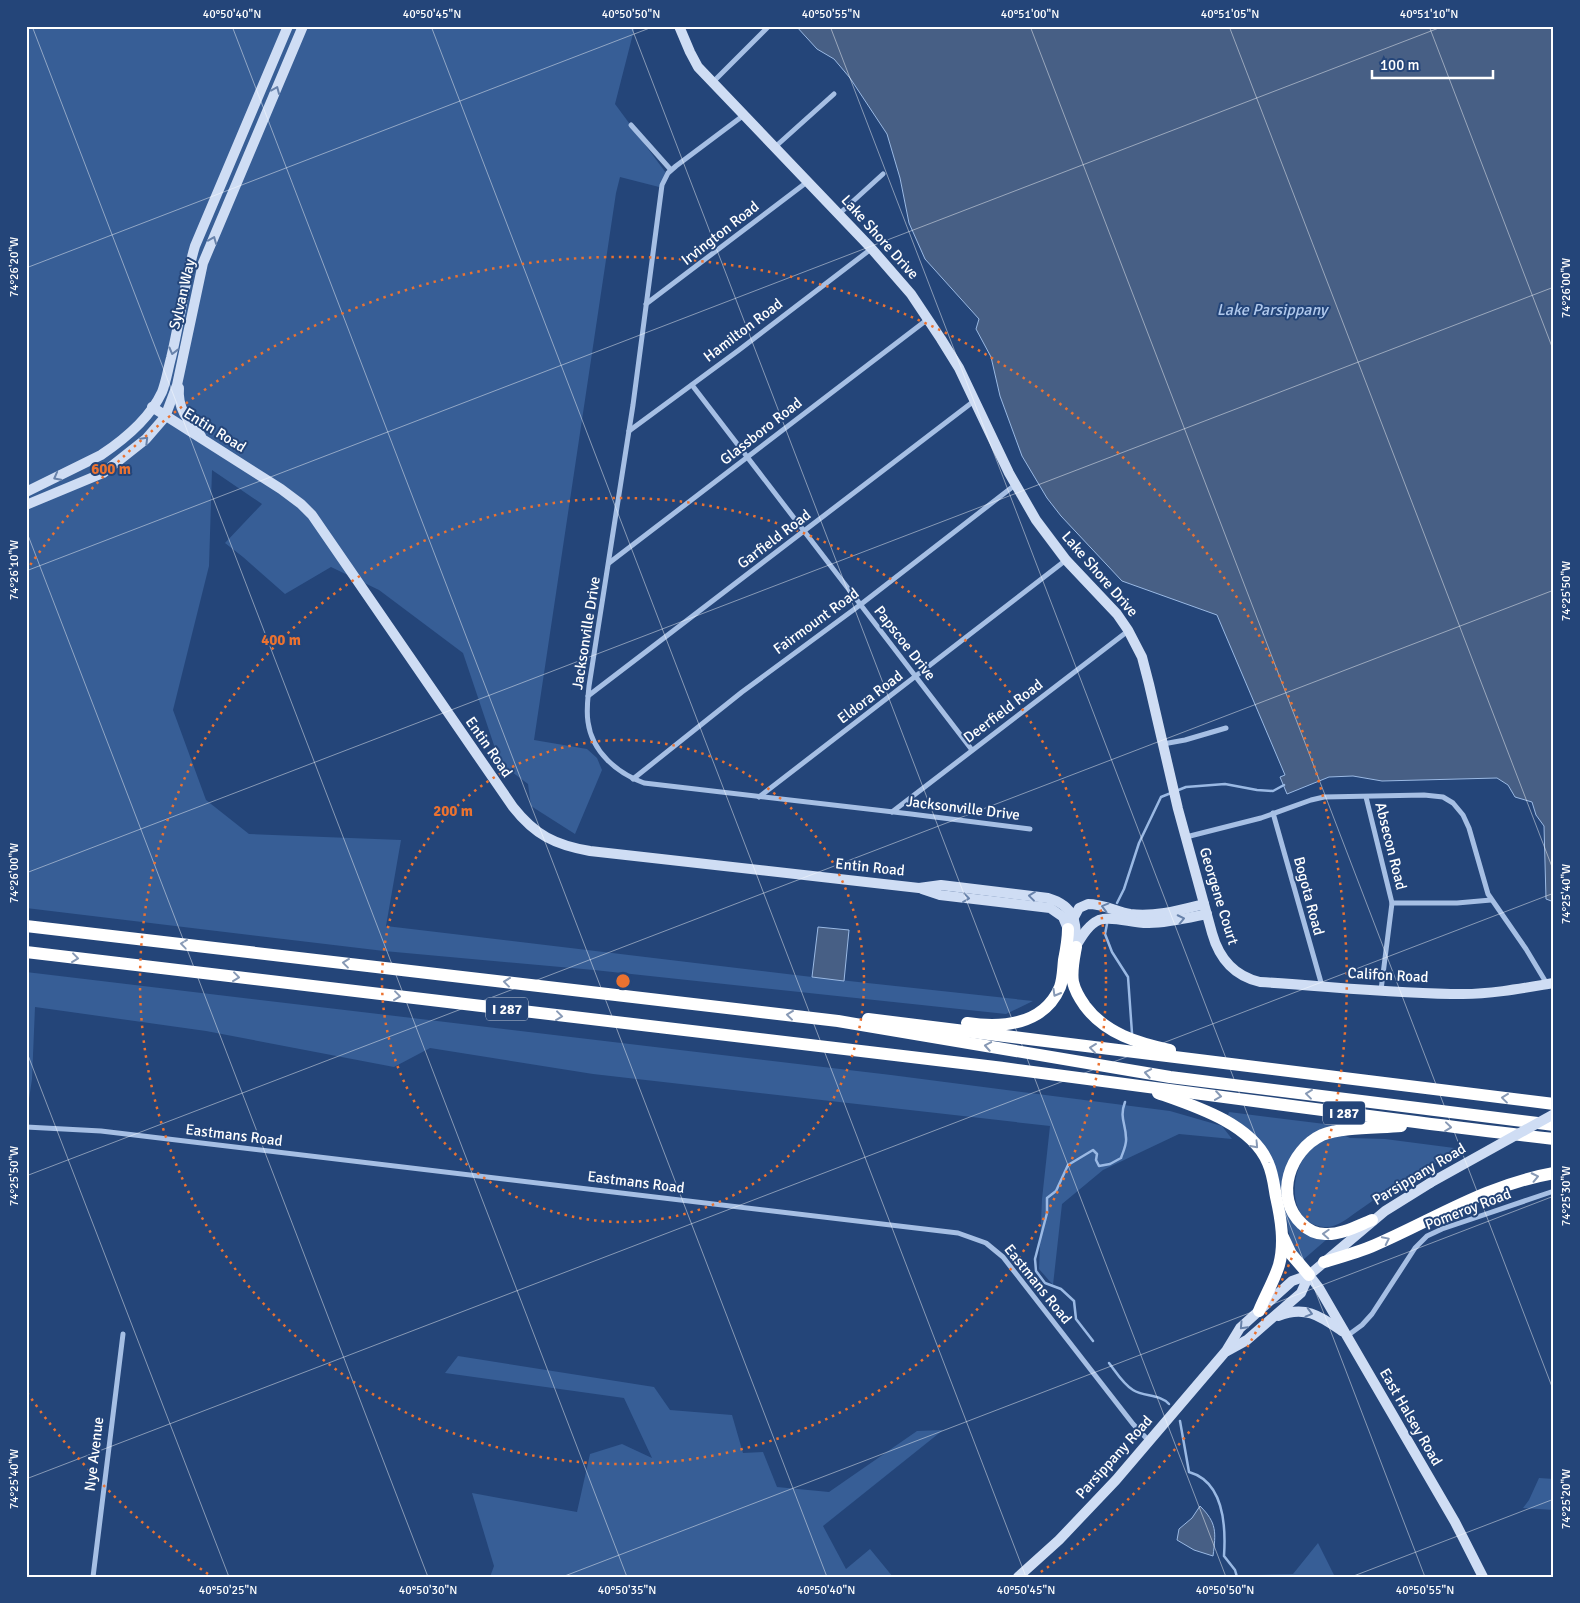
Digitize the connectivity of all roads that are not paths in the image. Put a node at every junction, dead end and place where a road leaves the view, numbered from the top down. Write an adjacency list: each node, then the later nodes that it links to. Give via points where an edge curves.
1 (288, 26): 20 (street, Sylvan Way, one-way to 20, via 195,246 170,364 162,392)
2 (303, 26): 17 (street, Sylvan Way, one-way to 2, via 203,264)
3 (679, 26): 5 (street, Lake Shore Drive, via 698,67)
4 (767, 28): 5 (street)
5 (713, 82): 7 (street, Lake Shore Drive)
6 (834, 94): 9 (street)
7 (744, 115): 9 (street, Lake Shore Drive); 10 (street, Jacksonville Drive)
8 (631, 125): 10 (street)
9 (775, 147): 12 (street, Lake Shore Drive)
10 (671, 170): 15 (street, Jacksonville Drive, via 662,185)
11 (883, 174): 13 (street)
12 (808, 181): 13 (street, Lake Shore Drive); 15 (street, Irvington Road)
13 (839, 214): 14 (street, Lake Shore Drive)
14 (872, 248): 16 (street, Lake Shore Drive); 18 (street, Hamilton Road)
15 (646, 304): 22 (street, Jacksonville Drive)
16 (928, 318): 19 (street, Lake Shore Drive); 24 (street, Glassboro Road)
17 (179, 377): 21 (street, Sylvan Way); 23 (street, via 179,402 185,418)
18 (692, 385): 22 (street, Hamilton Road); 24 (street, Papscoe Drive)
19 (975, 401): 25 (street, Lake Shore Drive); 28 (street, Garfield Road)
20 (152, 408): 21 (street, Entin Road); 26 (street, Sylvan Way, one-way to 26, via 126,437 101,455)
21 (165, 417): 23 (street, Entin Road); 27 (street, Sylvan Way, one-way to 21, via 103,473 146,440)
22 (629, 431): 30 (street, Jacksonville Drive)
23 (208, 444): 45 (street, Entin Road, via 281,489 312,515 513,808 538,833 558,843 590,851)
24 (747, 458): 28 (street, Papscoe Drive); 30 (street, Glassboro Road)
25 (1015, 485): 29 (street, Lake Shore Drive); 31 (street, Fairmount Road)
26 (26, 492)
27 (26, 505)
28 (804, 532): 31 (street, Papscoe Drive); 34 (street, Garfield Road)
29 (1066, 560): 32 (street, Lake Shore Drive); 33 (street, Eldora Road)
30 (609, 564): 34 (street, Jacksonville Drive)
31 (860, 604): 33 (street, Papscoe Drive); 38 (street, Fairmount Road)
32 (1128, 630): 36 (street, Lake Shore Drive, via 1142,657); 37 (street, Deerfield Road)
33 (916, 677): 37 (street, Papscoe Drive); 39 (street, Eldora Road)
34 (588, 696): 38 (street, Jacksonville Drive, via 588,722 595,743 608,761)
35 (1226, 728): 36 (street)
36 (1163, 744): 44 (street, Lake Shore Drive)
37 (972, 750): 41 (street, Deerfield Road)
38 (633, 779): 39 (street, Jacksonville Drive, via 654,786)
39 (759, 797): 41 (street, Jacksonville Drive)
40 (1366, 797): 42 (street, via 1324,797); 46 (street, via 1424,795 1443,797 1453,803 1469,828); 47 (street, Absecon Road)
41 (892, 812): 43 (street, Jacksonville Drive)
42 (1273, 813): 44 (street); 56 (street, Bogota Road)
43 (1030, 829)
44 (1186, 837): 48 (street, Georgene Court)
45 (919, 888): 49 (street, Entin Road, one-way to 45, via 1061,903 1048,898 941,885); 51 (street, Entin Road, one-way to 51, via 940,895 1050,908 1063,917)
46 (1490, 900): 47 (street); 55 (street)
47 (1392, 903): 57 (street, Absecon Road)
48 (1206, 909): 49 (street, one-way to 49, via 1150,915 1130,914 1088,904 1079,908); 52 (street, one-way to 48, via 1087,929 1106,918 1150,924 1176,921); 54 (street, Georgene Court, via 1215,943)
49 (1074, 917): 51 (street); 52 (street)
50 (26, 926): 58 (highway, I 287, one-way to 50)
51 (1068, 929): 59 (highway, one-way to 59, via 1060,986 1036,1016 1000,1025 958,1022)
52 (1076, 947): 60 (highway, via 1075,990 1089,1011 1105,1026 1140,1043)
53 (26, 952): 61 (highway, I 287, one-way to 61)
54 (1226, 962): 56 (street, Califon Road, via 1253,980)
55 (1551, 984): 57 (street, Califon Road, via 1464,994)
56 (1322, 986): 57 (street, Califon Road)
57 (1381, 990)
58 (838, 1021): 59 (highway, I 287, via 873,1019); 65 (highway, one-way to 58, via 1170,1077)
59 (937, 1028): 60 (highway, I 287, one-way to 59)
60 (1228, 1065): 62 (highway, I 287, one-way to 60)
61 (1135, 1084): 64 (highway, I 287, one-way to 64); 71 (highway, one-way to 71, via 1215,1115 1256,1145 1272,1174)
62 (1554, 1104)
63 (1554, 1114): 70 (street, Parsippany Road, bridge, via 1430,1183)
64 (1424, 1124): 67 (highway, I 287, one-way to 67); 70 (highway, one-way to 64, via 1333,1234 1317,1233 1305,1227 1292,1212 1287,1196 1289,1175 1296,1159 1314,1139 1334,1131)
65 (1554, 1125)
66 (26, 1127): 79 (street, Eastmans Road, via 110,1132 958,1233 986,1243 1003,1257)
67 (1554, 1139)
68 (1554, 1173): 72 (highway, one-way to 68, via 1374,1245 1480,1194 1527,1178)
69 (1554, 1191): 77 (street, Pomeroy Road, via 1427,1236 1415,1248 1372,1314 1362,1325)
70 (1372, 1220): 72 (street, Parsippany Road)
71 (1283, 1237): 73 (highway, via 1291,1254); 74 (highway, via 1278,1266)
72 (1324, 1262): 73 (street, Parsippany Road)
73 (1308, 1275): 74 (street, Parsippany Road, via 1292,1281); 75 (street, Parsippany Road, via 1301,1293); 77 (street, East Halsey Road)
74 (1259, 1311): 78 (street, Parsippany Road, one-way to 78, via 1240,1328)
75 (1270, 1319): 77 (street, one-way to 77, via 1303,1311 1324,1319); 78 (street, Parsippany Road, via 1247,1340)
76 (123, 1334): 80 (street, Nye Avenue)
77 (1346, 1334): 82 (street, East Halsey Road, via 1455,1522)
78 (1226, 1351): 79 (street, Parsippany Road)
79 (1149, 1441): 81 (street, Parsippany Road, via 1059,1540)
80 (93, 1577)
81 (1018, 1577)
82 (1483, 1577)

